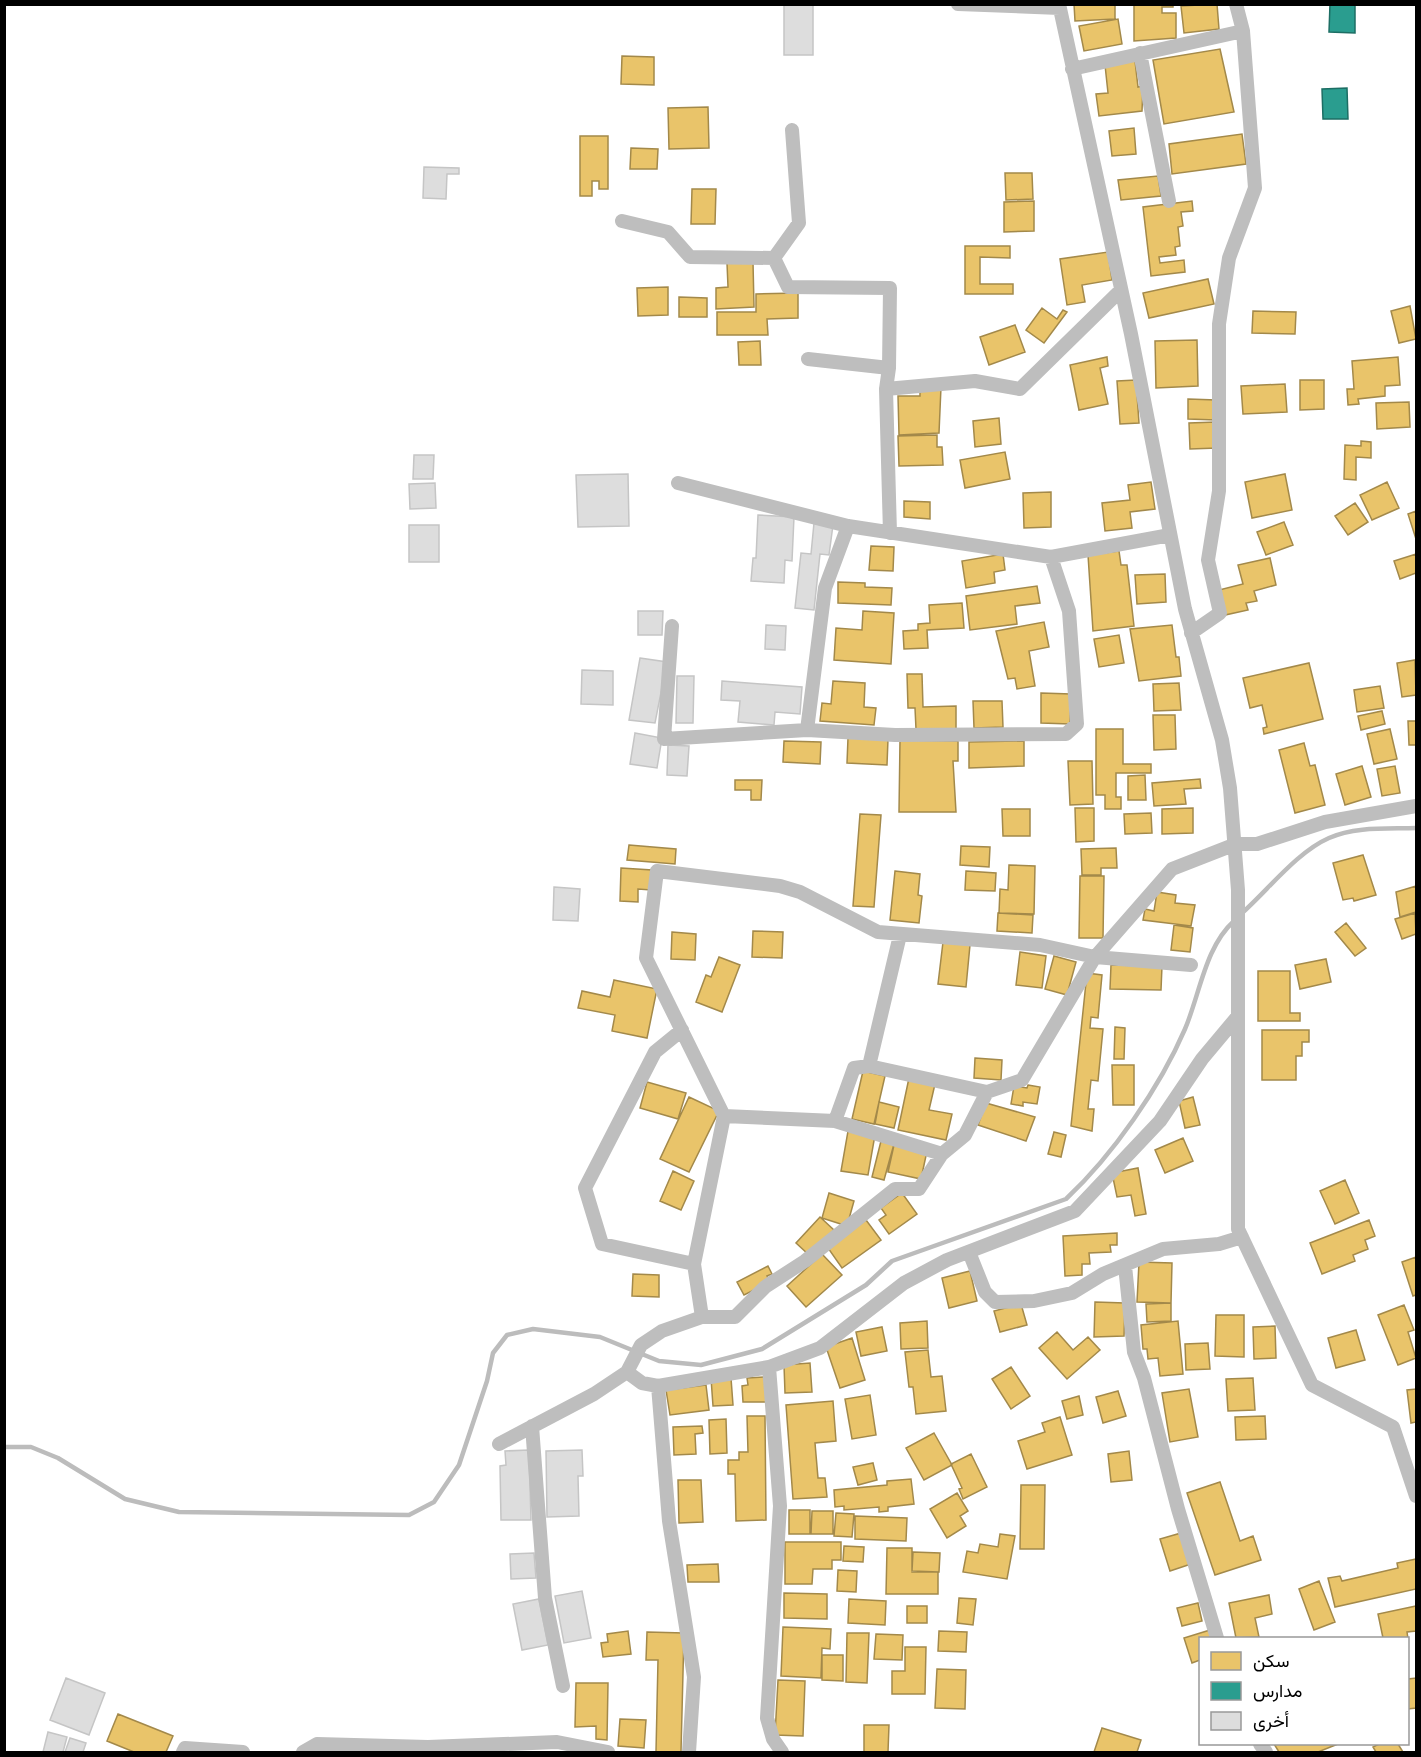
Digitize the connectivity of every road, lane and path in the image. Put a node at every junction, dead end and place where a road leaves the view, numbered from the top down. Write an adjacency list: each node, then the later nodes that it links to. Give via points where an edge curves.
1 (958, 4): 3 (street)
2 (1236, 4): 4 (street)
3 (1059, 6): 6 (street)
4 (1244, 31): 5 (street); 21 (street, via 1255,188 1229,258 1219,324 1219,491 1208,560 1220,613)
5 (1140, 52): 6 (street); 8 (street)
6 (1072, 69): 11 (street)
7 (792, 130): 10 (street, via 799,224)
8 (1169, 201)
9 (622, 221): 10 (street, via 668,232 690,257)
10 (774, 258): 13 (street, via 788,287 890,288)
11 (1121, 290): 14 (street, via 1020,389 975,381); 18 (street)
12 (808, 359): 13 (street)
13 (889, 368): 14 (street)
14 (886, 389): 17 (street)
15 (678, 483): 16 (street)
16 (848, 526): 17 (street); 22 (street, via 825,588)
17 (890, 533): 19 (street)
18 (1170, 535): 19 (street); 21 (street)
19 (1051, 557): 22 (street, via 1069,611 1077,724 1066,734 895,735)
20 (672, 626): 22 (street, via 664,739)
21 (1191, 633): 24 (street, via 1222,740)
22 (807, 730)
23 (1416, 806): 24 (street, via 1325,822 1257,844)
24 (1236, 844): 26 (street, via 1172,869); 28 (street)
25 (900, 934): 26 (street, via 1040,945); 29 (street, via 878,932 800,892 780,886 657,871 646,958); 30 (street)
26 (1095, 957): 27 (street); 31 (street, via 1022,1080)
27 (1191, 965)
28 (1238, 1016): 35 (street, via 1238,1228); 36 (street, via 1202,1059 1160,1121 1075,1211)
29 (682, 1030): 32 (street); 37 (street, via 655,1052 585,1188 602,1244)
30 (869, 1066): 31 (street); 33 (street, via 854,1068)
31 (987, 1092): 34 (street, via 965,1135)
32 (724, 1116): 33 (street); 37 (street)
33 (835, 1121): 34 (street)
34 (942, 1154): 39 (street, via 919,1189 896,1189 805,1261 765,1287 735,1317)
35 (1242, 1237): 38 (street, via 1220,1244 1163,1249); 45 (street, via 1312,1385 1393,1427)
36 (969, 1252): 38 (street, via 985,1292 995,1302 1034,1302 1072,1293 1102,1274); 41 (street, via 903,1283 820,1348)
37 (694, 1264): 39 (street)
38 (1125, 1266): 46 (street, via 1134,1352)
39 (702, 1317): 40 (street, via 662,1331 641,1345)
40 (629, 1367): 42 (street, via 642,1383); 43 (street, via 594,1394)
41 (768, 1367): 42 (street); 54 (street, via 780,1506 767,1718)
42 (658, 1386): 53 (street, via 669,1521 694,1677)
43 (532, 1426): 44 (street); 47 (street, via 545,1598)
44 (499, 1444)
45 (1416, 1496)
46 (1217, 1637)
47 (563, 1686)
48 (556, 1747): 51 (street, via 317,1744); 52 (street)
49 (183, 1752): 50 (street, via 185,1748)
50 (243, 1752)
51 (303, 1752)
52 (608, 1752)
53 (689, 1752)
54 (782, 1752)

